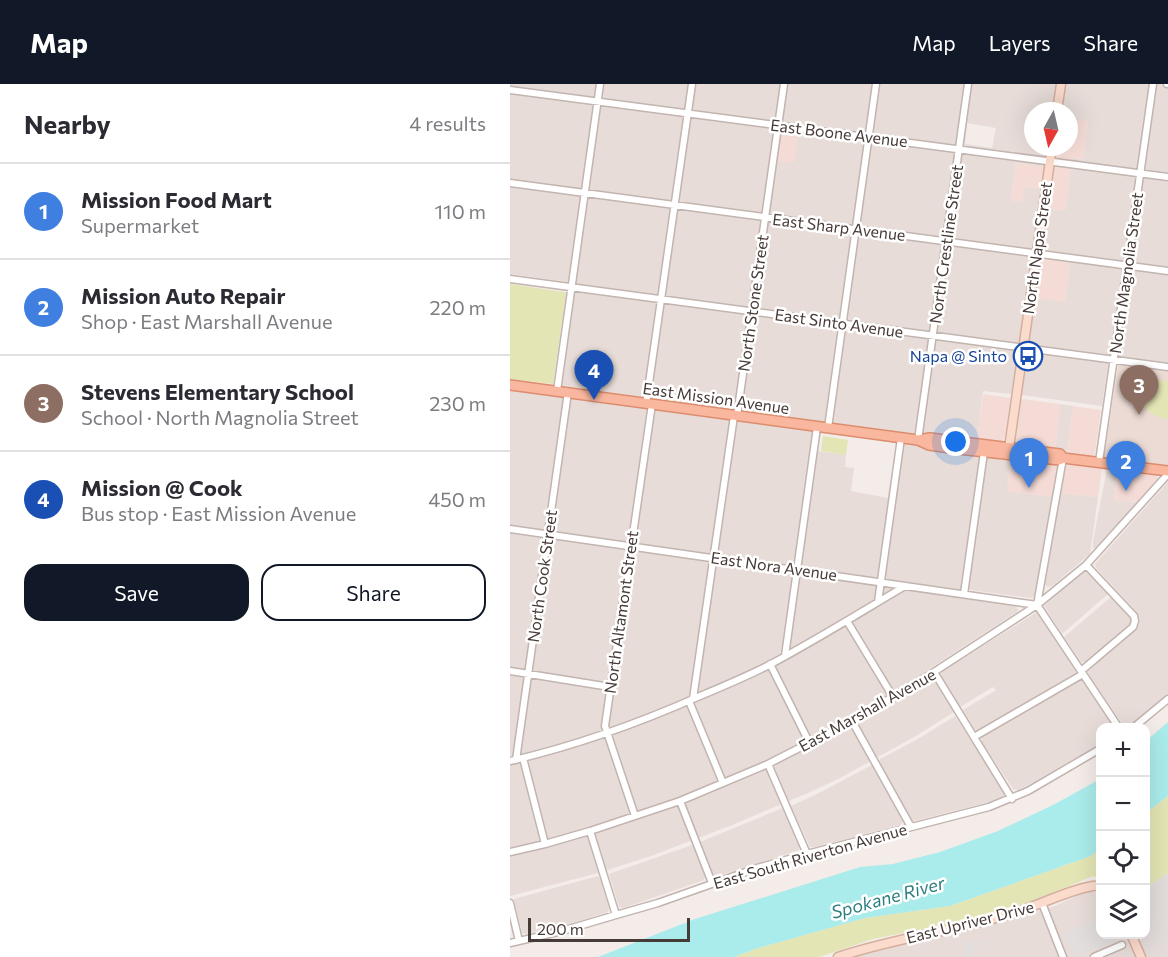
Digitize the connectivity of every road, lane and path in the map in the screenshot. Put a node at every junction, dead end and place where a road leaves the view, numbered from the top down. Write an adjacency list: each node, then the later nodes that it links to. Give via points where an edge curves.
1 (600, 84): 9 (street)
2 (692, 84): 11 (street, North Altamont Street)
3 (784, 84): 12 (street, North Stone Street)
4 (876, 84): 13 (street)
5 (968, 84): 14 (street, North Crestline Street)
6 (1061, 84): 10 (main road)
7 (1153, 84): 17 (street, North Magnolia Street)
8 (510, 90): 9 (street, East Boone Avenue)
9 (597, 101): 11 (street, East Boone Avenue); 20 (street)
10 (1058, 102)
11 (688, 113): 12 (street, East Boone Avenue); 21 (street, North Altamont Street)
12 (778, 125): 13 (street, East Boone Avenue); 22 (street, North Stone Street)
13 (868, 136): 14 (street, East Boone Avenue); 23 (street)
14 (960, 149): 16 (street, East Boone Avenue); 24 (street, North Crestline Street)
15 (1051, 156): 16 (main road, North Napa Street)
16 (1050, 162): 17 (street, East Boone Avenue); 25 (main road, North Napa Street)
17 (1140, 174): 18 (street, East Boone Avenue); 26 (street, North Magnolia Street)
18 (1168, 177)
19 (510, 183): 20 (street, East Sharp Avenue)
20 (584, 193): 21 (street, East Sharp Avenue); 29 (street)
21 (675, 205): 22 (street, East Sharp Avenue); 30 (street, North Altamont Street)
22 (765, 217): 23 (street, East Sharp Avenue); 31 (street, North Stone Street)
23 (856, 229): 24 (street, East Sharp Avenue); 32 (street)
24 (946, 241): 25 (street, East Sharp Avenue); 33 (street, North Crestline Street)
25 (1036, 253): 26 (street, East Sharp Avenue); 34 (main road, North Napa Street)
26 (1127, 265): 27 (street, East Sharp Avenue); 35 (street, North Magnolia Street)
27 (1168, 271)
28 (510, 279): 29 (street, East Sinto Avenue)
29 (571, 287): 30 (street, East Sinto Avenue); 38 (street)
30 (661, 300): 31 (street, East Sinto Avenue); 40 (street, North Altamont Street)
31 (752, 311): 32 (street, East Sinto Avenue); 41 (street, North Stone Street)
32 (842, 324): 33 (street, East Sinto Avenue); 43 (street)
33 (933, 336): 34 (street, East Sinto Avenue); 45 (street, North Crestline Street)
34 (1023, 348): 35 (street, East Sinto Avenue); 46 (main road, North Napa Street)
35 (1113, 360): 36 (street, East Sinto Avenue); 49 (street, North Magnolia Street)
36 (1168, 367)
37 (510, 385): 38 (main road, East Mission Avenue)
38 (556, 391): 39 (main road, East Mission Avenue)
39 (568, 393): 40 (main road, East Mission Avenue); 52 (street, North Cook Street)
40 (649, 404): 41 (main road, East Mission Avenue); 53 (street, North Altamont Street)
41 (736, 416): 42 (main road, East Mission Avenue); 54 (street, North Stone Street)
42 (817, 427): 43 (main road, East Mission Avenue); 56 (street)
43 (828, 428): 44 (main road, East Mission Avenue)
44 (901, 438): 45 (main road, East Mission Avenue); 57 (street)
45 (918, 440): 46 (main road, East Mission Avenue, via 930,438); 47 (main road, East Mission Avenue, via 928,445)
46 (1008, 451): 47 (main road, East Mission Avenue); 48 (main road, East Mission Avenue, via 1060,454)
47 (984, 452): 59 (street)
48 (1063, 458): 49 (main road, East Mission Avenue); 61 (street)
49 (1099, 462): 50 (main road, East Mission Avenue)
50 (1168, 472): 55 (street, East Marshall Avenue)
51 (510, 529): 52 (street, East Nora Avenue)
52 (548, 534): 53 (street, East Nora Avenue); 68 (street, North Cook Street)
53 (631, 546): 54 (street, East Nora Avenue); 69 (street, North Altamont Street)
54 (714, 558): 56 (street, East Nora Avenue); 72 (street, North Stone Street)
55 (1086, 565): 61 (street, East Marshall Avenue); 67 (street, via 1136,621)
56 (798, 570): 57 (street, East Nora Avenue); 63 (street)
57 (881, 582): 58 (street, East Nora Avenue); 60 (street)
58 (906, 586): 59 (street, East Nora Avenue); 60 (street)
59 (964, 594): 61 (street, East Nora Avenue)
60 (878, 602): 62 (street)
61 (1037, 605): 66 (street, East Marshall Avenue); 67 (street)
62 (847, 621): 63 (street); 70 (street)
63 (785, 656): 64 (street)
64 (770, 664): 72 (street); 78 (street)
65 (510, 671): 68 (street)
66 (934, 672): 70 (street, East Marshall Avenue); 77 (street)
67 (1082, 672): 74 (street); 77 (street)
68 (527, 674): 69 (street); 80 (street, North Cook Street)
69 (610, 687): 76 (street, North Altamont Street)
70 (893, 697): 73 (street, East Marshall Avenue)
71 (1168, 699): 75 (street)
72 (691, 700): 76 (street); 82 (street)
73 (852, 721): 78 (street, East Marshall Avenue); 86 (street)
74 (1116, 723)
75 (1139, 723)
76 (607, 733): 80 (street); 85 (street, North Altamont Street)
77 (974, 737): 83 (street)
78 (810, 744): 81 (street, East Marshall Avenue)
79 (1096, 752): 83 (street, East South Riverton Avenue)
80 (516, 760): 88 (street, North Cook Street)
81 (768, 764): 82 (street, East Marshall Avenue); 90 (street)
82 (723, 783): 84 (street, East Marshall Avenue)
83 (1012, 799): 86 (street, East South Riverton Avenue)
84 (680, 801): 85 (street, East Marshall Avenue); 91 (street)
85 (636, 816): 87 (street, East Marshall Avenue)
86 (911, 827): 90 (street, East South Riverton Avenue)
87 (590, 831): 88 (street, East Marshall Avenue); 95 (street)
88 (545, 844): 89 (street, East Marshall Avenue)
89 (510, 852)
90 (807, 854): 91 (street, East South Riverton Avenue)
91 (712, 883): 95 (street, East South Riverton Avenue)
92 (1096, 885): 94 (main road, East Upriver Drive)
93 (510, 903): 97 (street)
94 (1042, 903): 100 (main road, East Upriver Drive, via 994,919); 101 (street)
95 (616, 915): 97 (street, East South Riverton Avenue)
96 (1133, 939): 103 (main road)
97 (519, 941): 98 (street, East South Riverton Avenue)
98 (510, 943)
99 (1122, 945): 102 (street)
100 (838, 957)
101 (1062, 957)
102 (1094, 957)
103 (1141, 957)

